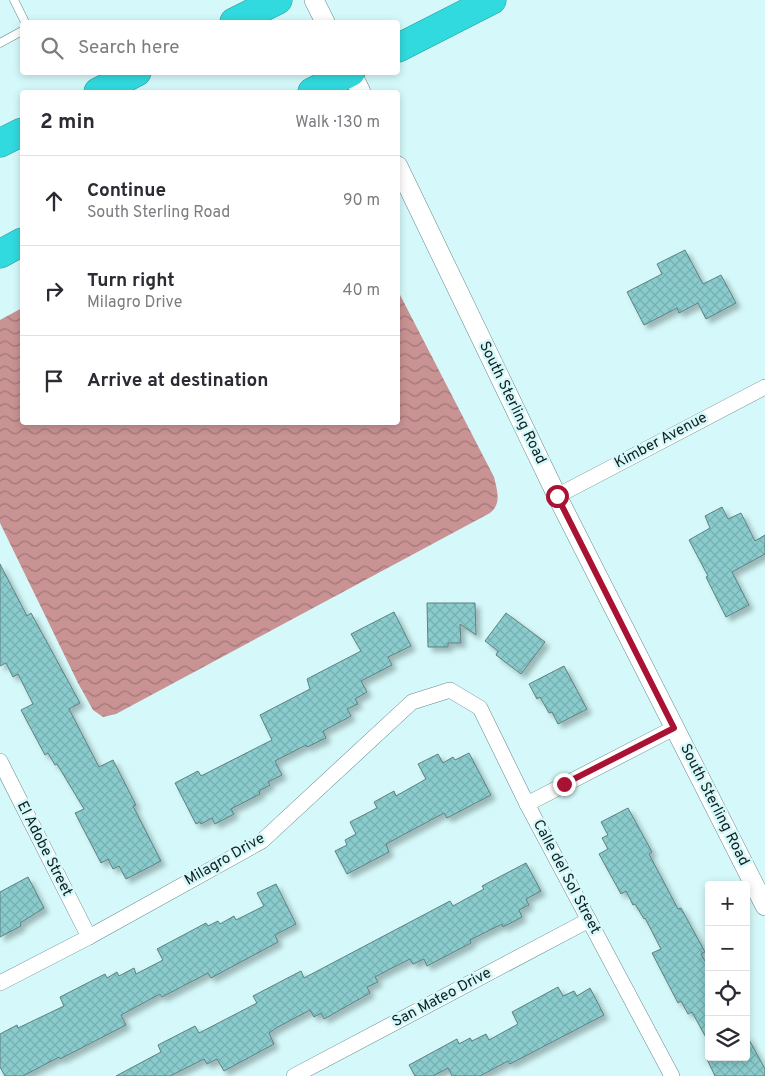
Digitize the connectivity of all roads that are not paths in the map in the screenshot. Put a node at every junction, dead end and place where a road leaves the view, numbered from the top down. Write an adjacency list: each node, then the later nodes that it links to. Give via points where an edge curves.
1 (14, 0): 5 (lane)
2 (278, 0): 6 (highway)
3 (314, 0): 7 (street)
4 (492, 0): 10 (highway)
5 (24, 20)
6 (238, 20)
7 (324, 20)
8 (20, 33): 9 (lane)
9 (0, 44)
10 (400, 47)
11 (131, 75): 14 (highway)
12 (345, 75): 15 (highway)
13 (352, 75): 16 (street)
14 (102, 90)
15 (316, 90)
16 (360, 90)
17 (20, 133): 18 (highway)
18 (0, 143)
19 (400, 170): 23 (street, South Sterling Road)
20 (20, 243): 21 (highway)
21 (0, 254)
22 (765, 386): 23 (street, Kimber Avenue)
23 (557, 496): 25 (street, South Sterling Road)
24 (450, 690): 27 (street, Calle del Sol Street, via 480,708); 30 (street, Milagro Drive, via 412,702 262,841)
25 (674, 728): 27 (street); 28 (street, South Sterling Road)
26 (0, 761): 30 (street, El Adobe Street)
27 (527, 804): 29 (street, Calle del Sol Street)
28 (765, 906)
29 (589, 920): 32 (street, San Mateo Drive); 33 (street, Calle del Sol Street)
30 (89, 937): 31 (street, Milagro Drive)
31 (0, 983)
32 (294, 1076)
33 (672, 1076)

